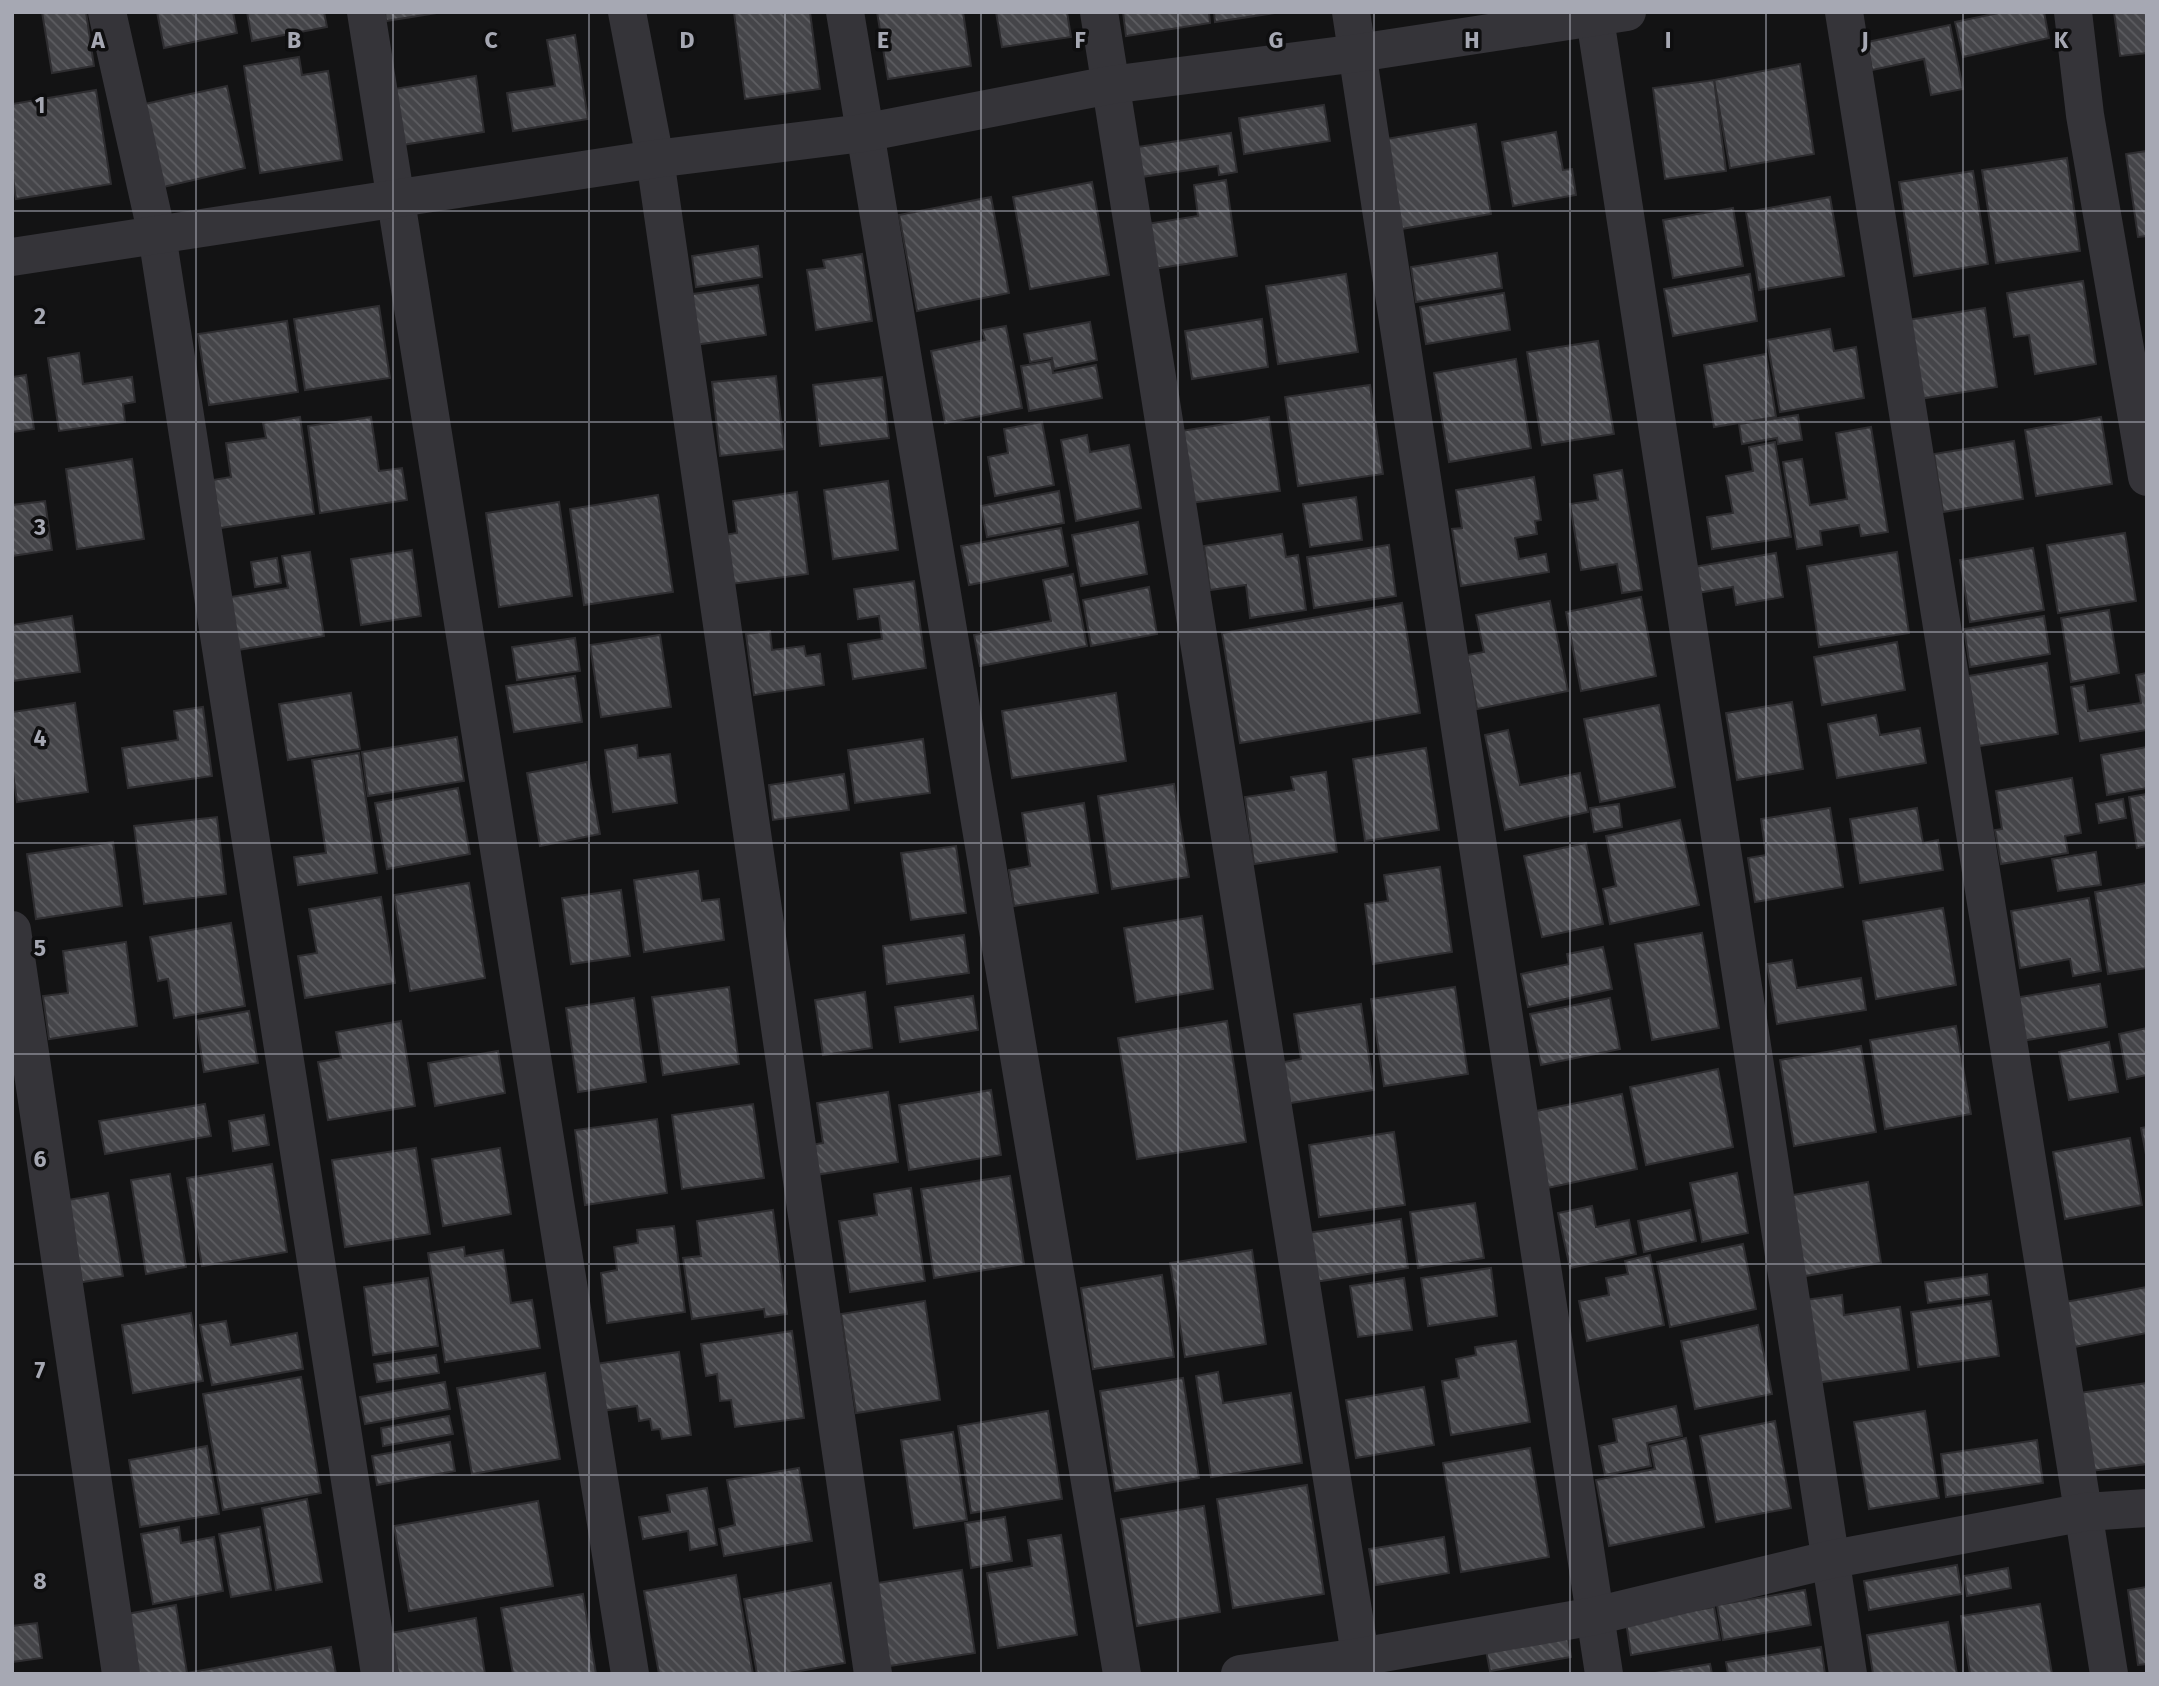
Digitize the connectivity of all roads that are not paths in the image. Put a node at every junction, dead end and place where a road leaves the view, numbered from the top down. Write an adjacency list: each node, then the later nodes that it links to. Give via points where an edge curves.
1 (107, 12): 15 (street)
2 (366, 12): 14 (street)
3 (627, 12): 13 (street)
4 (845, 12): 12 (street)
5 (1099, 12): 11 (street)
6 (1351, 12): 10 (street)
7 (1844, 12): 20 (street)
8 (2073, 12): 17 (street, via 2084,115)
9 (1606, 14): 10 (street); 21 (street)
10 (1358, 53): 11 (street); 22 (street)
11 (1110, 85): 12 (street); 23 (street)
12 (863, 134): 13 (street); 28 (street)
13 (654, 159): 14 (street); 27 (street)
14 (394, 199): 15 (street); 26 (street)
15 (157, 235): 16 (street); 25 (street)
16 (12, 257)
17 (2147, 477)
18 (12, 930): 24 (street)
19 (2147, 1508): 20 (street)
20 (2085, 1512): 21 (street); 32 (street)
21 (1828, 1560): 22 (street); 31 (street)
22 (1595, 1616): 23 (street); 30 (street)
23 (1362, 1665): 29 (street)
24 (121, 1674)
25 (380, 1674)
26 (630, 1674)
27 (873, 1674)
28 (1122, 1674)
29 (1240, 1674)
30 (1604, 1674)
31 (1847, 1674)
32 (2109, 1674)

